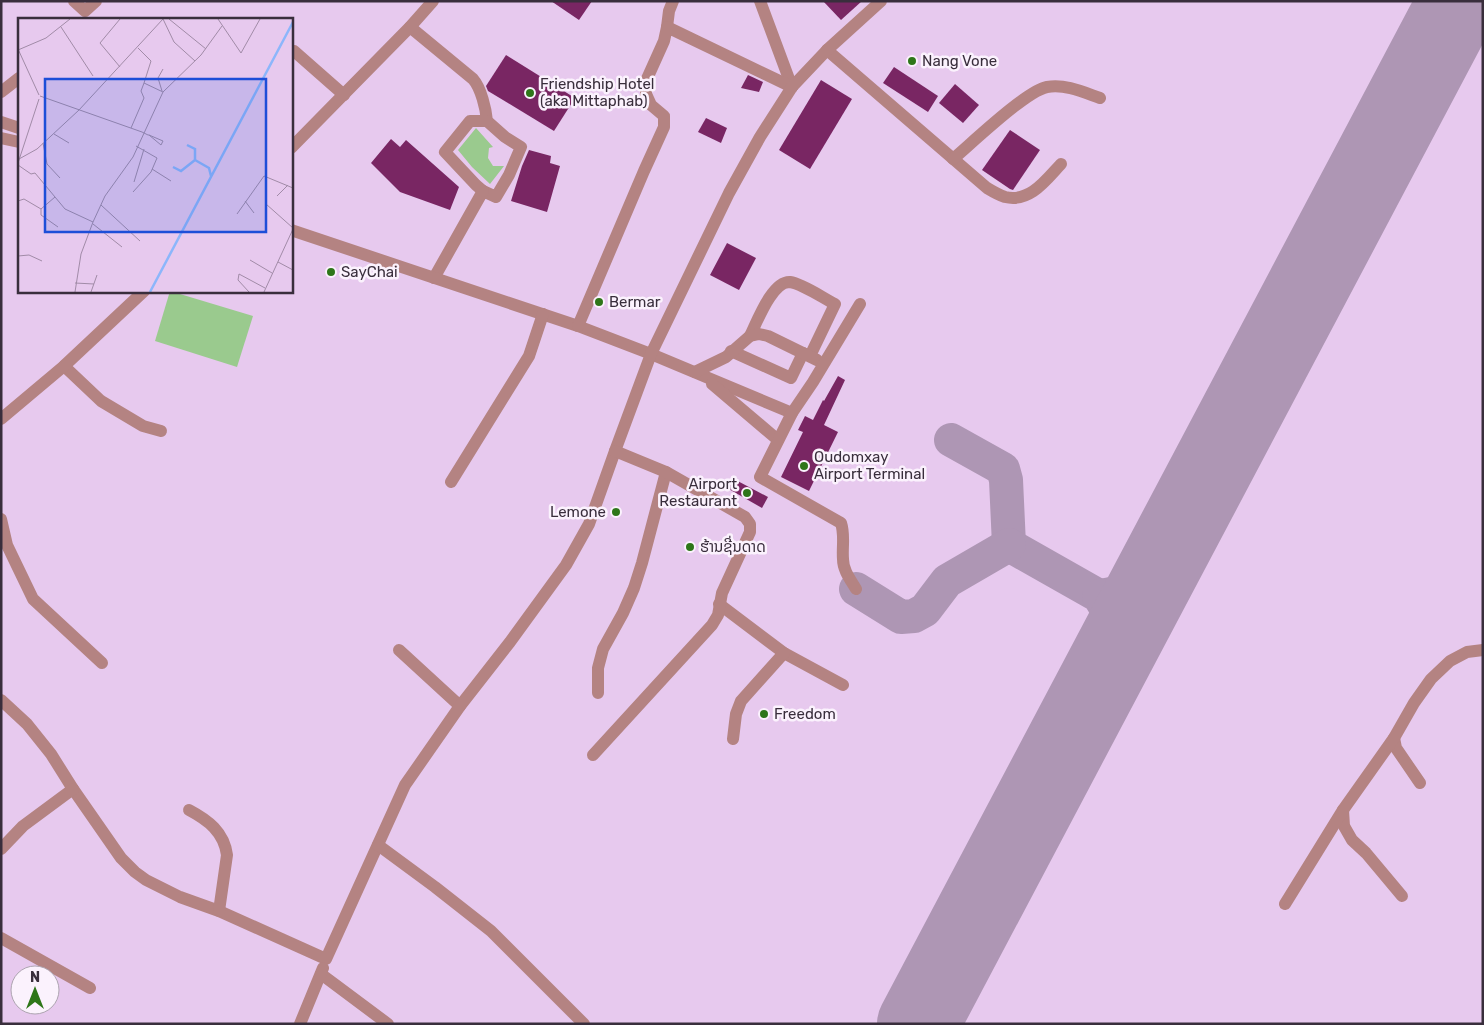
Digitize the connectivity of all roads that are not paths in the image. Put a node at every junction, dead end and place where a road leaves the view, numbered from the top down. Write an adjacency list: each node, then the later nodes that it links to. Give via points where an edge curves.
1 (74, 1): 7 (street)
2 (96, 1): 7 (street)
3 (433, 1): 9 (street)
4 (673, 1): 8 (street)
5 (760, 1): 13 (street)
6 (881, 1): 10 (street)
7 (82, 15)
8 (668, 26): 13 (street); 31 (street, via 646,80 646,94 651,105 664,116 664,127)
9 (410, 27): 15 (street); 17 (street, via 476,83)
10 (827, 50): 13 (street); 23 (street)
11 (294, 51): 15 (street)
12 (18, 79): 14 (street)
13 (792, 87): 34 (street, via 729,193)
14 (1, 92)
15 (344, 95): 22 (street)
16 (1100, 98): 23 (street, via 1069,87 1047,87 1030,95)
17 (487, 121): 25 (street, via 470,122 445,152); 25 (street, via 521,147 496,197)
18 (1, 122): 19 (street)
19 (18, 128)
20 (1, 138): 21 (street)
21 (18, 142)
22 (292, 147)
23 (953, 159): 24 (street, via 986,188 1006,197 1023,197 1039,188)
24 (1061, 164)
25 (483, 191): 27 (street)
26 (292, 230): 27 (street)
27 (434, 278): 30 (street)
28 (143, 292): 37 (street)
29 (860, 304): 36 (street)
30 (543, 314): 31 (street); 45 (street, via 529,356)
31 (578, 326): 34 (street)
32 (750, 336): 33 (street); 35 (street, via 768,336); 35 (street, via 774,290 789,282 835,304)
33 (731, 351): 35 (street, via 791,378); 38 (street)
34 (651, 354): 38 (street); 43 (street)
35 (807, 355): 36 (street)
36 (824, 363): 39 (street)
37 (64, 366): 40 (street); 41 (street, via 101,401 143,426)
38 (697, 373): 39 (street); 42 (street)
39 (792, 413): 42 (street)
40 (1, 419)
41 (161, 431)
42 (778, 440): 47 (street, via 760,477 841,523 844,537 842,561)
43 (614, 451): 44 (street); 56 (street, via 589,524 566,565)
44 (666, 472): 48 (street, via 744,517 750,524 750,532 724,586); 54 (street, via 634,588 603,649 598,668)
45 (451, 482)
46 (1, 520): 52 (street, via 6,545 33,599)
47 (856, 589)
48 (719, 604): 51 (street); 59 (street, via 718,615 712,625)
49 (399, 650): 56 (street)
50 (1483, 650): 57 (street, via 1467,652 1450,661 1431,679)
51 (784, 653): 53 (street); 58 (street, via 741,701)
52 (102, 664)
53 (842, 685)
54 (598, 693)
55 (1, 700): 61 (street, via 27,724)
56 (460, 706): 64 (street, via 405,786)
57 (1394, 738): 60 (street, via 1396,748); 63 (street)
58 (733, 739)
59 (593, 755)
60 (1420, 784)
61 (73, 789): 65 (street, via 23,826); 68 (street, via 121,858 135,872 180,897)
62 (189, 810): 68 (street, via 217,830 226,846)
63 (1343, 810): 66 (street, via 1344,826 1352,840); 67 (street)
64 (378, 845): 70 (street); 75 (street, via 491,931)
65 (1, 849)
66 (1402, 896)
67 (1284, 904)
68 (219, 911): 70 (street)
69 (1, 938): 72 (street)
70 (326, 959): 71 (street)
71 (321, 974): 73 (street); 74 (street)
72 (90, 988)
73 (300, 1024)
74 (388, 1024)
75 (584, 1024)

